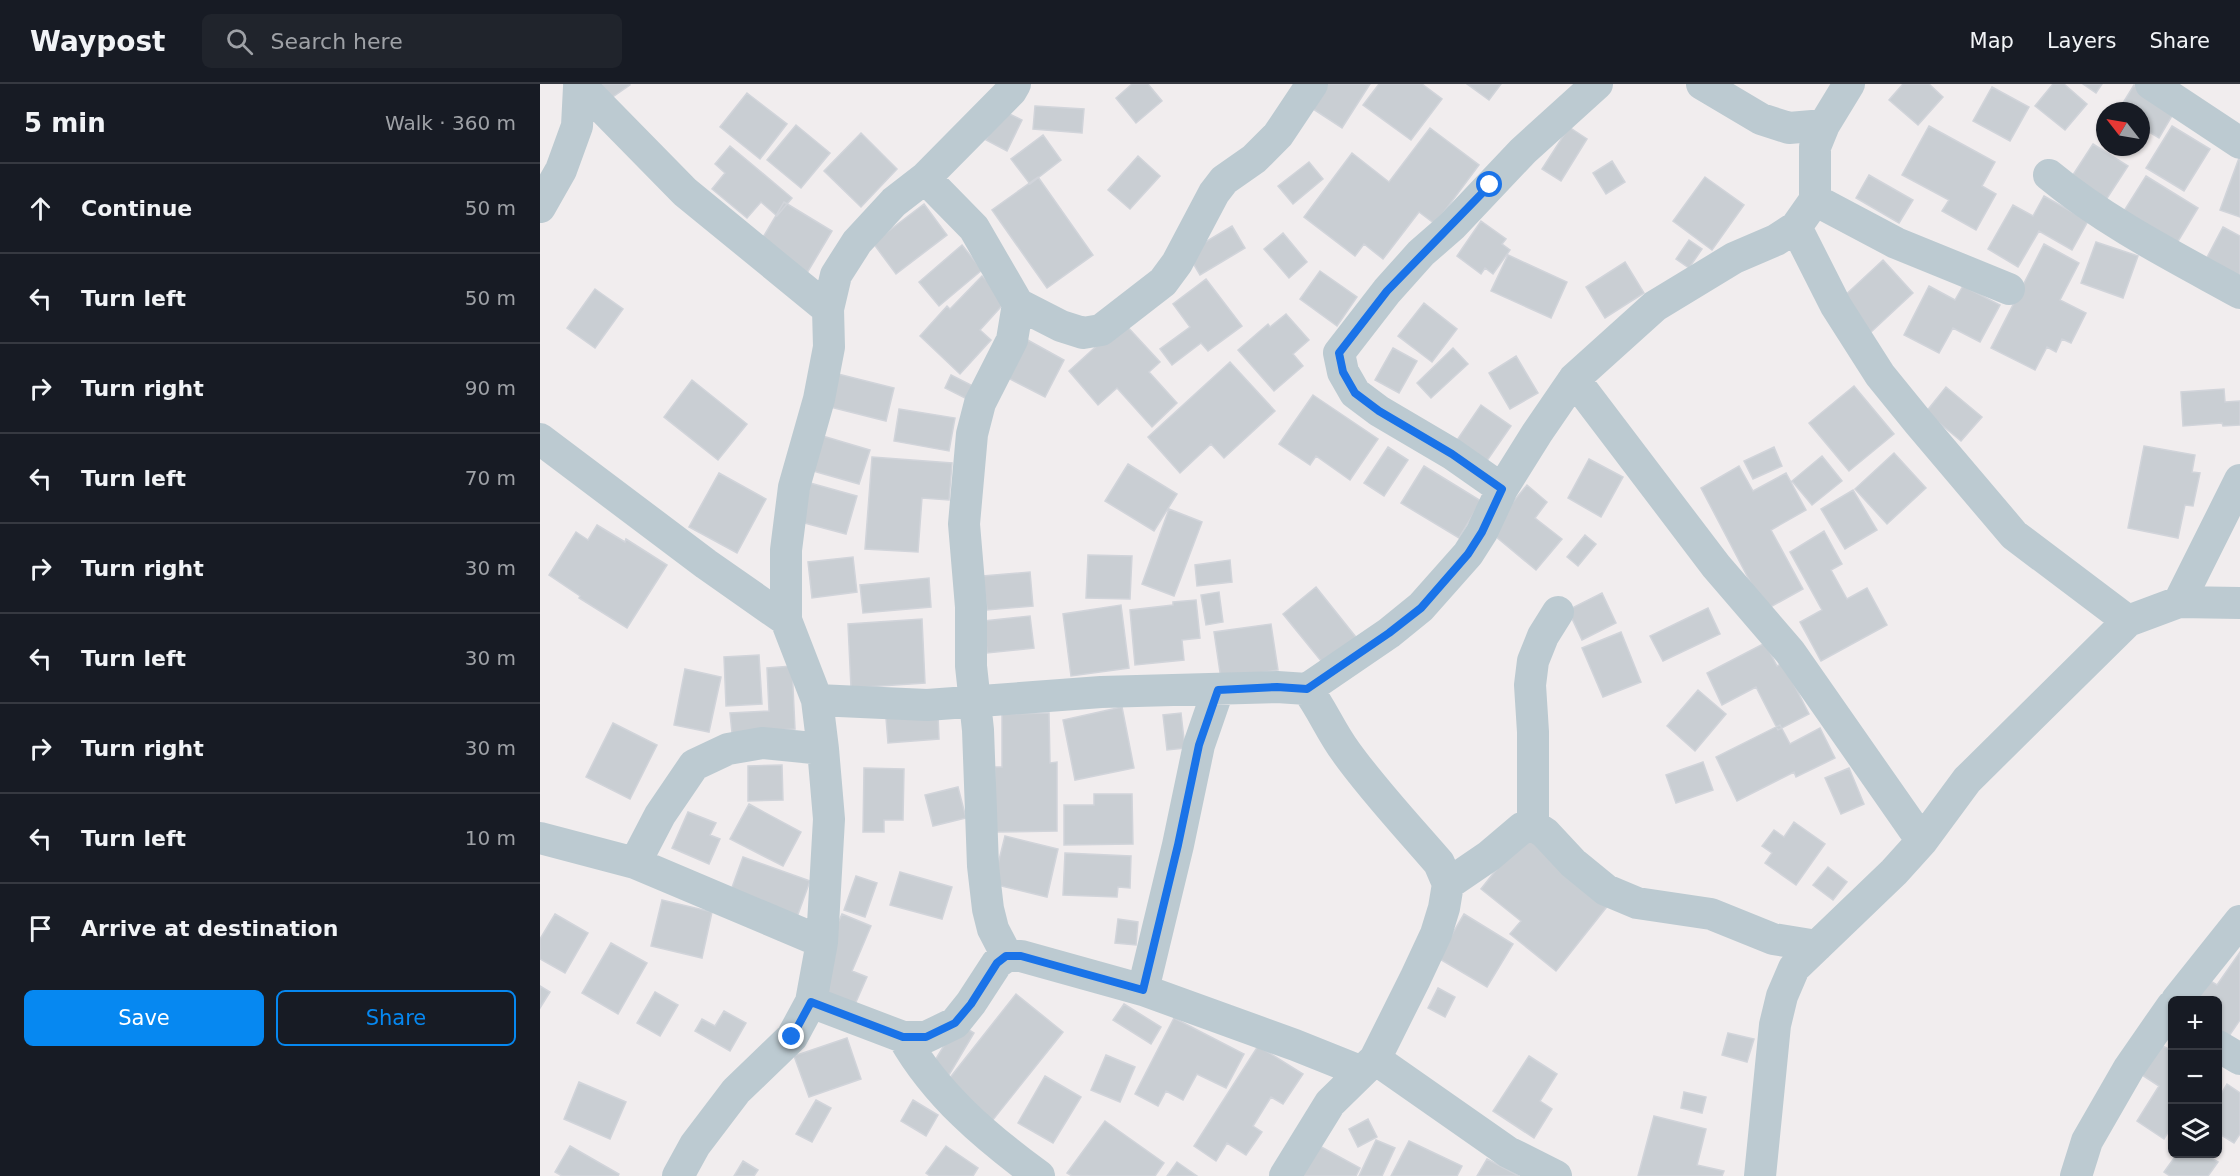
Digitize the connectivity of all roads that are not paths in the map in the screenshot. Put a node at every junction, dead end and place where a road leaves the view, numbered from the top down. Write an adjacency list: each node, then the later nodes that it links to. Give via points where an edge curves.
1 (1015, 84): 11 (street)
2 (1312, 84): 17 (street, via 1278,135 1214,193 1163,282 1101,330 1083,333)
3 (1597, 84): 22 (street, via 1523,151 1422,253 1339,353 1343,372 1355,393)
4 (1702, 84): 8 (street, via 1761,119 1789,128)
5 (1850, 84): 8 (street)
6 (2151, 84): 9 (street)
7 (579, 85): 13 (street, via 577,126 561,170); 18 (street, via 685,192)
8 (1824, 125): 12 (street, via 1815,147)
9 (2240, 143)
10 (2049, 175): 16 (street, via 2133,233)
11 (925, 178): 17 (street, via 974,228); 18 (street, via 894,202 857,242 836,275)
12 (1815, 200): 14 (street); 15 (street, via 1896,243)
13 (540, 207)
14 (1796, 228): 19 (street, via 1734,258 1654,306); 27 (street, via 1836,306 1880,375 1919,423 2014,535)
15 (2010, 289)
16 (2240, 293)
17 (1018, 304): 31 (street, via 1012,340 980,403 968,468 964,524)
18 (828, 309): 26 (street, via 829,347 794,487 786,550)
19 (1574, 380): 22 (street); 35 (street, via 1716,566 1790,652)
20 (540, 439): 26 (street)
21 (2240, 480): 23 (street)
22 (1502, 489): 28 (street, via 1468,554 1421,608)
23 (2179, 602): 24 (street); 27 (street)
24 (2240, 603)
25 (1558, 612): 33 (street, via 1533,661 1530,685)
26 (786, 620): 30 (street)
27 (2128, 621): 35 (street, via 1967,780)
28 (1307, 689): 29 (street); 37 (street, via 1346,753 1439,863)
29 (1218, 690): 31 (street, via 1101,692); 42 (street, via 1199,745)
30 (817, 700): 31 (street, via 927,705); 32 (street)
31 (974, 701): 41 (street, via 988,909)
32 (823, 749): 36 (street, via 762,743 728,749 694,765 660,815); 39 (street, via 829,819)
33 (1533, 825): 37 (street, via 1522,828); 40 (street, via 1605,890 1637,903 1711,914 1773,939)
34 (540, 838): 36 (street)
35 (1922, 841): 40 (street, via 1894,873)
36 (635, 863): 39 (street)
37 (1448, 884): 49 (street, via 1436,934)
38 (2240, 921): 43 (street)
39 (822, 942): 44 (street)
40 (1817, 945): 54 (street, via 1794,968 1782,996 1775,1025)
41 (1006, 956): 42 (street, via 1021,956); 46 (street, via 955,1023 926,1037)
42 (1143, 990): 49 (street, via 1294,1045)
43 (2183, 996)
44 (811, 1002): 46 (street); 50 (street, via 792,1037 736,1090 695,1145)
45 (2168, 1015): 55 (street, via 2129,1068 2087,1141)
46 (903, 1037): 51 (street, via 934,1084 1001,1147)
47 (2222, 1049): 48 (street)
48 (2240, 1059)
49 (1367, 1065): 52 (street, via 1330,1103); 53 (street, via 1508,1152)
50 (678, 1176)
51 (1039, 1176)
52 (1285, 1176)
53 (1556, 1176)
54 (1760, 1176)
55 (2076, 1176)

